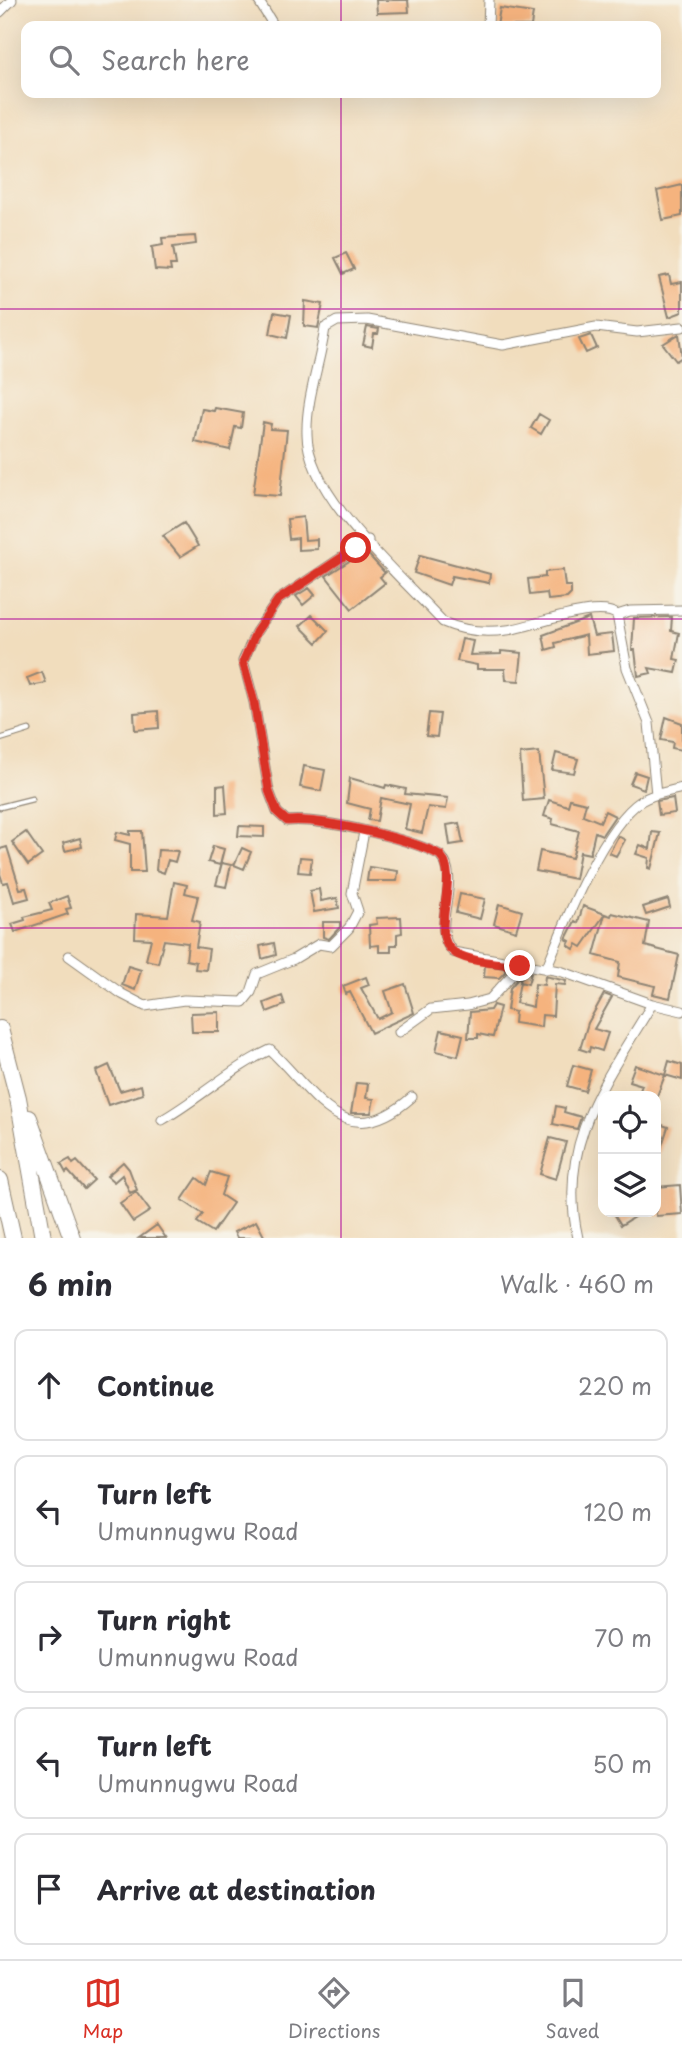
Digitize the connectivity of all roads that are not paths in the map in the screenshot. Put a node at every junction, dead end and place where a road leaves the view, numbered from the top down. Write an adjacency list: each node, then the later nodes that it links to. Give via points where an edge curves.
1 (12, 0): 4 (street)
2 (258, 0): 5 (street)
3 (489, 0): 6 (street)
4 (0, 12)
5 (271, 21)
6 (488, 21)
7 (682, 327): 8 (street, via 637,332 596,327 503,345 367,320 330,324 325,328 308,409 309,454 328,496)
8 (368, 540): 10 (street, via 443,622 458,628 494,632 594,611); 17 (street, via 278,600 260,624 243,662 277,812 287,821 300,819)
9 (682, 610): 10 (street)
10 (617, 615): 14 (street, via 627,668 649,723)
11 (29, 730): 12 (lane)
12 (0, 738)
13 (682, 788): 14 (street)
14 (656, 794): 20 (street, via 626,815 604,846)
15 (32, 799): 16 (lane)
16 (0, 807)
17 (364, 832): 18 (street, via 352,893 358,911 349,928 331,946 319,944 257,974 243,1002 184,1000 145,1006); 19 (street, via 435,852 444,860 443,933 453,952)
18 (69, 956)
19 (520, 966): 20 (street); 24 (street, via 490,999 431,1009)
20 (546, 969): 21 (street)
21 (652, 1004): 22 (street); 32 (street, via 587,1116 570,1199)
22 (682, 1011)
23 (0, 1029): 26 (highway)
24 (399, 1032)
25 (412, 1097): 27 (street, via 380,1121 358,1124 308,1093 270,1050)
26 (19, 1098): 30 (highway); 31 (highway)
27 (162, 1120)
28 (0, 1180): 29 (highway)
29 (13, 1238)
30 (43, 1238)
31 (72, 1238)
32 (578, 1238)

